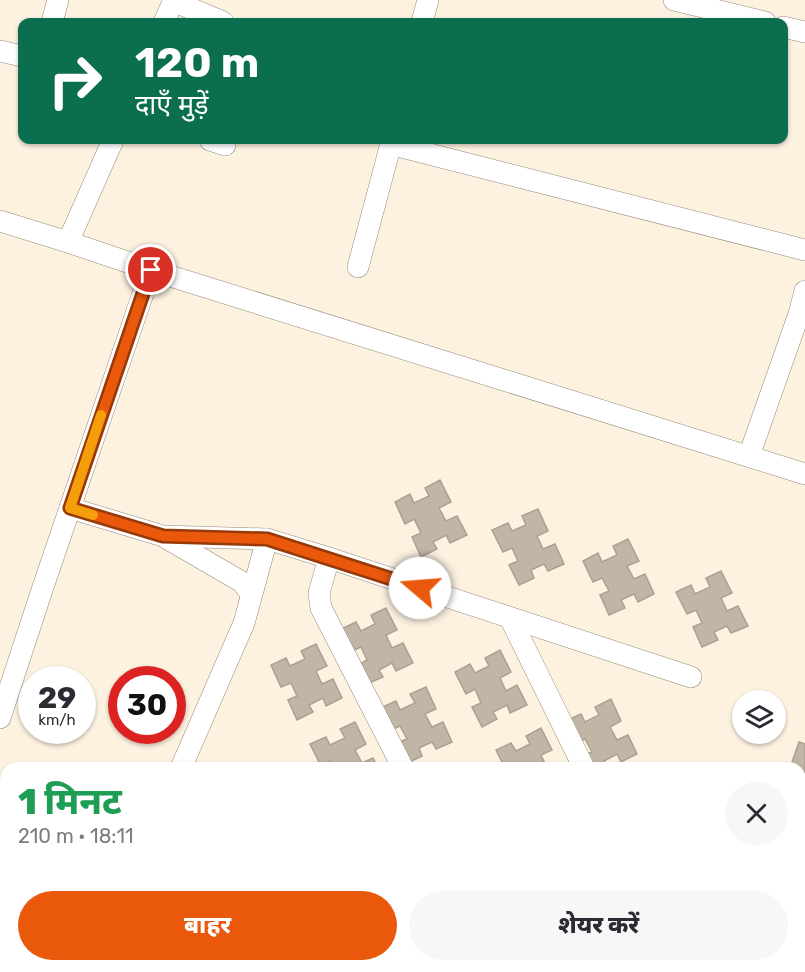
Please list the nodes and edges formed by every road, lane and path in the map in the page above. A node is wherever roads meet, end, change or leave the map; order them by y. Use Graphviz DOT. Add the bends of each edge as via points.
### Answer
graph roads {
  1 [pos="58,0"];
  2 [pos="173,0"];
  3 [pos="428,0"];
  4 [pos="674,0"];
  5 [pos="53,18"];
  6 [pos="166,18"];
  7 [pos="214,18"];
  8 [pos="424,18"];
  9 [pos="748,18"];
  10 [pos="788,28"];
  11 [pos="805,32"];
  12 [pos="0,51"];
  13 [pos="18,55"];
  14 [pos="111,144"];
  15 [pos="390,144"];
  16 [pos="399,144"];
  17 [pos="0,221"];
  18 [pos="68,242"];
  19 [pos="805,250"];
  20 [pos="358,267"];
  21 [pos="151,270"];
  22 [pos="805,291"];
  23 [pos="749,456"];
  24 [pos="805,474"];
  25 [pos="70,508"];
  26 [pos="163,536"];
  27 [pos="267,539"];
  28 [pos="329,558"];
  29 [pos="251,594"];
  30 [pos="510,618"];
  31 [pos="691,677"];
  32 [pos="0,718"];
  33 [pos="184,762"];
  34 [pos="400,762"];
  35 [pos="581,762"];
  1 -- 5 [label="street"];
  2 -- 6 [label="street"];
  2 -- 7 [label="street"];
  3 -- 8 [label="street"];
  4 -- 9 [label="street"];
  10 -- 11 [label="street"];
  12 -- 13 [label="street"];
  14 -- 18 [label="street"];
  15 -- 20 [label="street"];
  16 -- 19 [label="street"];
  17 -- 18 [label="street"];
  18 -- 21 [label="street"];
  21 -- 23 [label="street"];
  21 -- 25 [label="street"];
  22 -- 23 [label="street"];
  23 -- 24 [label="street"];
  25 -- 26 [label="street"];
  25 -- 32 [label="street"];
  26 -- 27 [label="street"];
  26 -- 29 [label="street" via="242,582"];
  27 -- 28 [label="street"];
  27 -- 29 [label="street"];
  28 -- 30 [label="street"];
  28 -- 34 [label="street" via="319,593 321,608"];
  29 -- 33 [label="street" via="244,623"];
  30 -- 31 [label="street"];
  30 -- 35 [label="street"];
}
